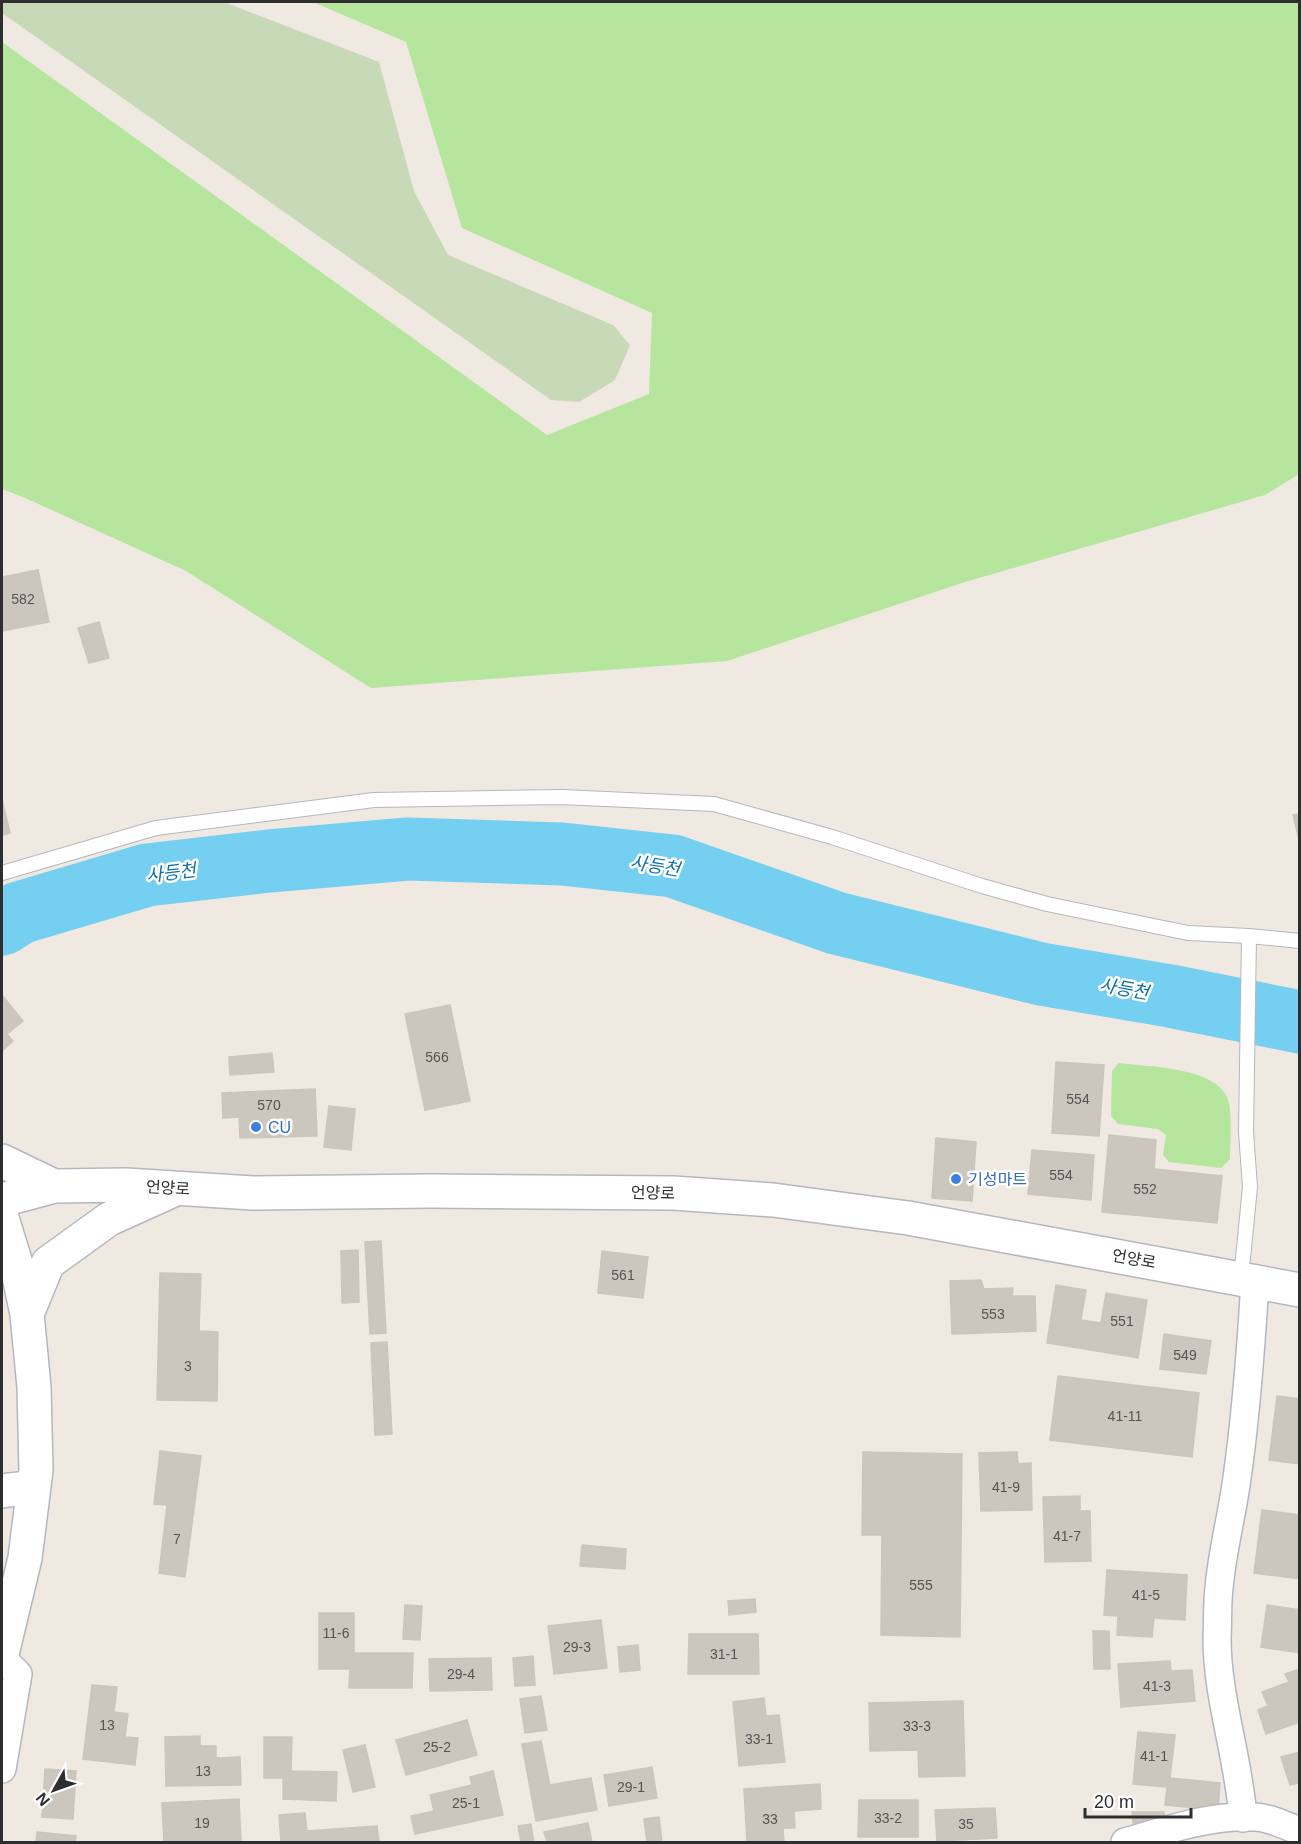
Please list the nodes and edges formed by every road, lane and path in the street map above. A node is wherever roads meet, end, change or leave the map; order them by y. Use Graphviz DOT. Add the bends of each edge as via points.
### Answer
graph roads {
  1 [pos="2,873"];
  2 [pos="1249,936"];
  3 [pos="1299,941"];
  4 [pos="2,1161"];
  5 [pos="54,1186"];
  6 [pos="178,1188"];
  7 [pos="2,1200"];
  8 [pos="2,1218"];
  9 [pos="1248,1280"];
  10 [pos="1299,1290"];
  11 [pos="27,1314"];
  12 [pos="34,1487"];
  13 [pos="2,1491"];
  14 [pos="2,1656"];
  15 [pos="2,1769"];
  16 [pos="1243,1818"];
  17 [pos="1299,1831"];
  18 [pos="1184,1834"];
  19 [pos="1125,1842"];
  1 -- 2 [label="lane" via="156,828 374,800 562,797 703,803 832,837 1047,904 1188,933"];
  2 -- 3 [label="lane"];
  2 -- 9 [label="lane"];
  4 -- 5 [label="street"];
  5 -- 6 [label="street, 언양로"];
  5 -- 7 [label="street, 언양로"];
  6 -- 9 [label="street, 언양로" via="253,1192 673,1193 773,1200 916,1220"];
  6 -- 11 [label="street" via="109,1219 48,1263"];
  8 -- 11 [label="street"];
  9 -- 10 [label="street, 언양로"];
  9 -- 16 [label="street" via="1251,1350 1236,1486 1219,1587 1217,1641"];
  11 -- 12 [label="street" via="34,1387"];
  12 -- 13 [label="street"];
  12 -- 14 [label="street" via="26,1558"];
  14 -- 15 [label="street" via="18,1674"];
  16 -- 17 [label="street" via="1257,1817"];
  16 -- 18 [label="street" via="1200,1821"];
  18 -- 19 [label="street"];
}
